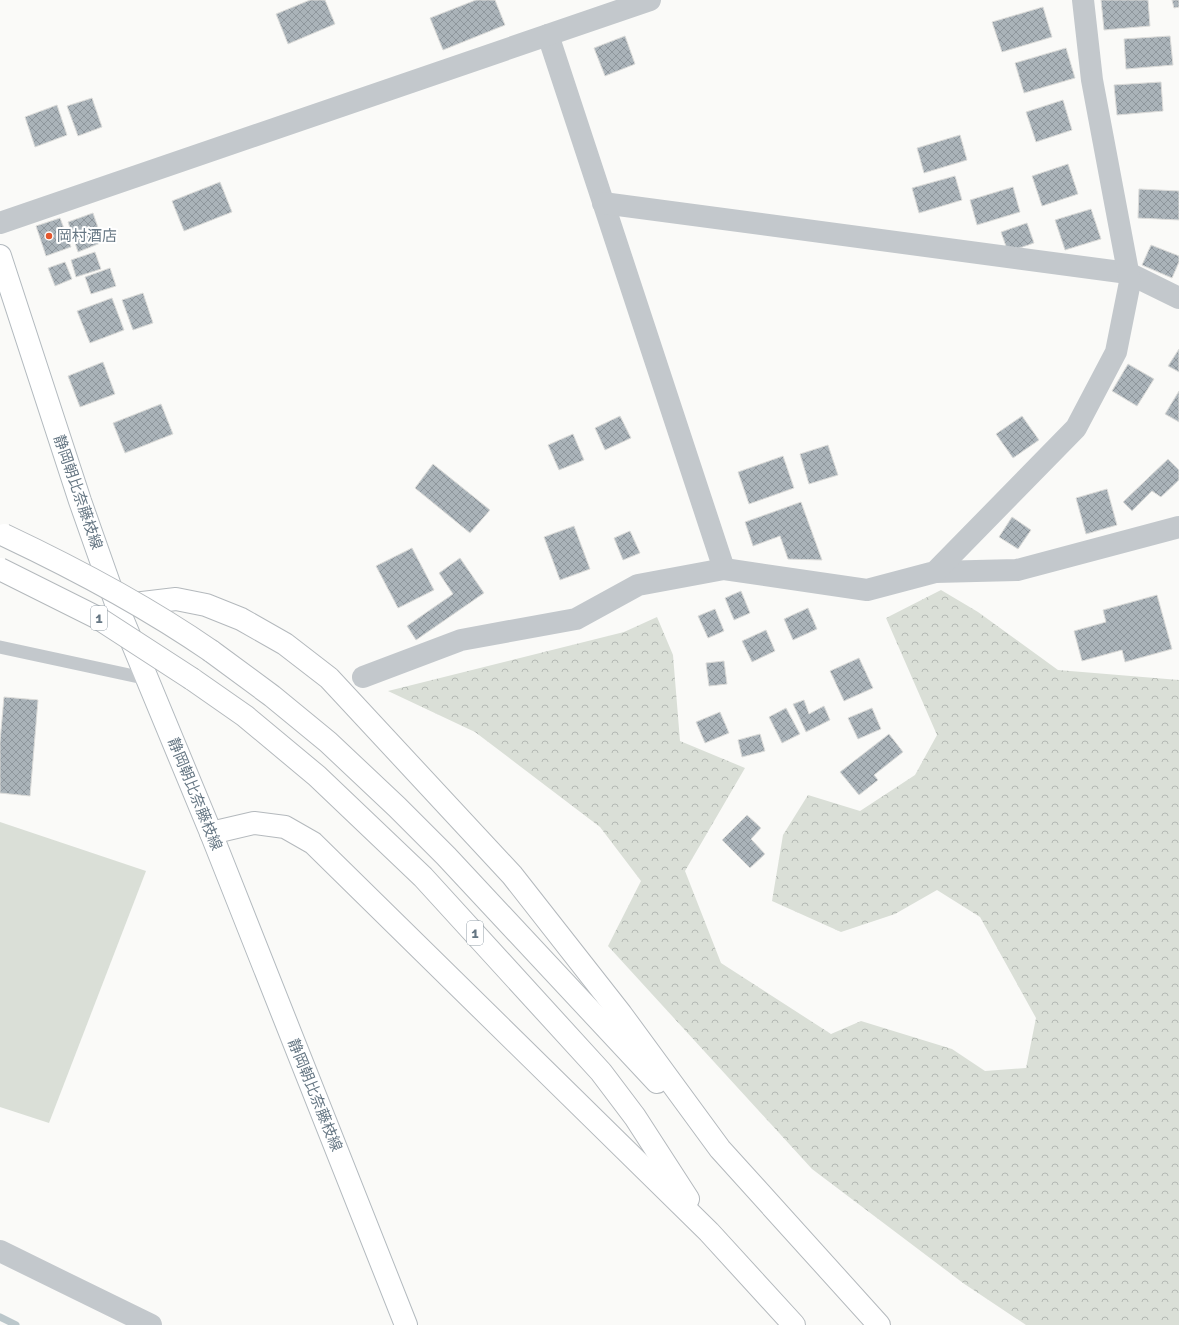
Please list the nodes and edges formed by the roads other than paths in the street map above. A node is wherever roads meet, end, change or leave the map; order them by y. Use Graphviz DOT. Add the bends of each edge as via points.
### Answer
graph roads {
  1 [pos="650,0"];
  2 [pos="1083,0"];
  3 [pos="548,35"];
  4 [pos="603,203"];
  5 [pos="0,223"];
  6 [pos="0,256"];
  7 [pos="1128,273"];
  8 [pos="1179,298"];
  9 [pos="1179,528"];
  10 [pos="2,534"];
  11 [pos="0,569"];
  12 [pos="724,569"];
  13 [pos="935,572"];
  14 [pos="117,606"];
  15 [pos="0,647"];
  16 [pos="363,677"];
  17 [pos="148,680"];
  18 [pos="211,833"];
  19 [pos="720,1149"];
  20 [pos="709,1232"];
  21 [pos="0,1251"];
  22 [pos="151,1325"];
  23 [pos="406,1325"];
  24 [pos="794,1325"];
  25 [pos="879,1325"];
  1 -- 3 [label="street"];
  2 -- 7 [label="street" via="1092,80"];
  3 -- 4 [label="street"];
  3 -- 5 [label="street"];
  4 -- 7 [label="street"];
  4 -- 12 [label="street"];
  6 -- 14 [label="main road, 静岡朝比奈藤枝線"];
  7 -- 8 [label="street"];
  7 -- 13 [label="street" via="1130,282 1116,352 1076,428"];
  9 -- 13 [label="street" via="1017,570"];
  10 -- 19 [label="main road, bridge" via="130,599 180,629 272,696 328,742 446,856"];
  11 -- 20 [label="main road, 1, bridge" via="98,618 192,679 245,716 317,776 424,877 601,1072 635,1117"];
  12 -- 13 [label="street" via="867,590"];
  12 -- 16 [label="street" via="638,585 576,619 461,640"];
  14 -- 17 [label="main road, 静岡朝比奈藤枝線"];
  14 -- 19 [label="main road" via="176,600 206,605 241,619 285,644 329,678 512,875 621,1014"];
  15 -- 17 [label="lane"];
  17 -- 18 [label="main road, 静岡朝比奈藤枝線"];
  18 -- 20 [label="main road" via="254,823 285,827 313,843"];
  18 -- 23 [label="main road, 静岡朝比奈藤枝線"];
  19 -- 25 [label="main road"];
  20 -- 24 [label="main road"];
  21 -- 22 [label="street"];
}
